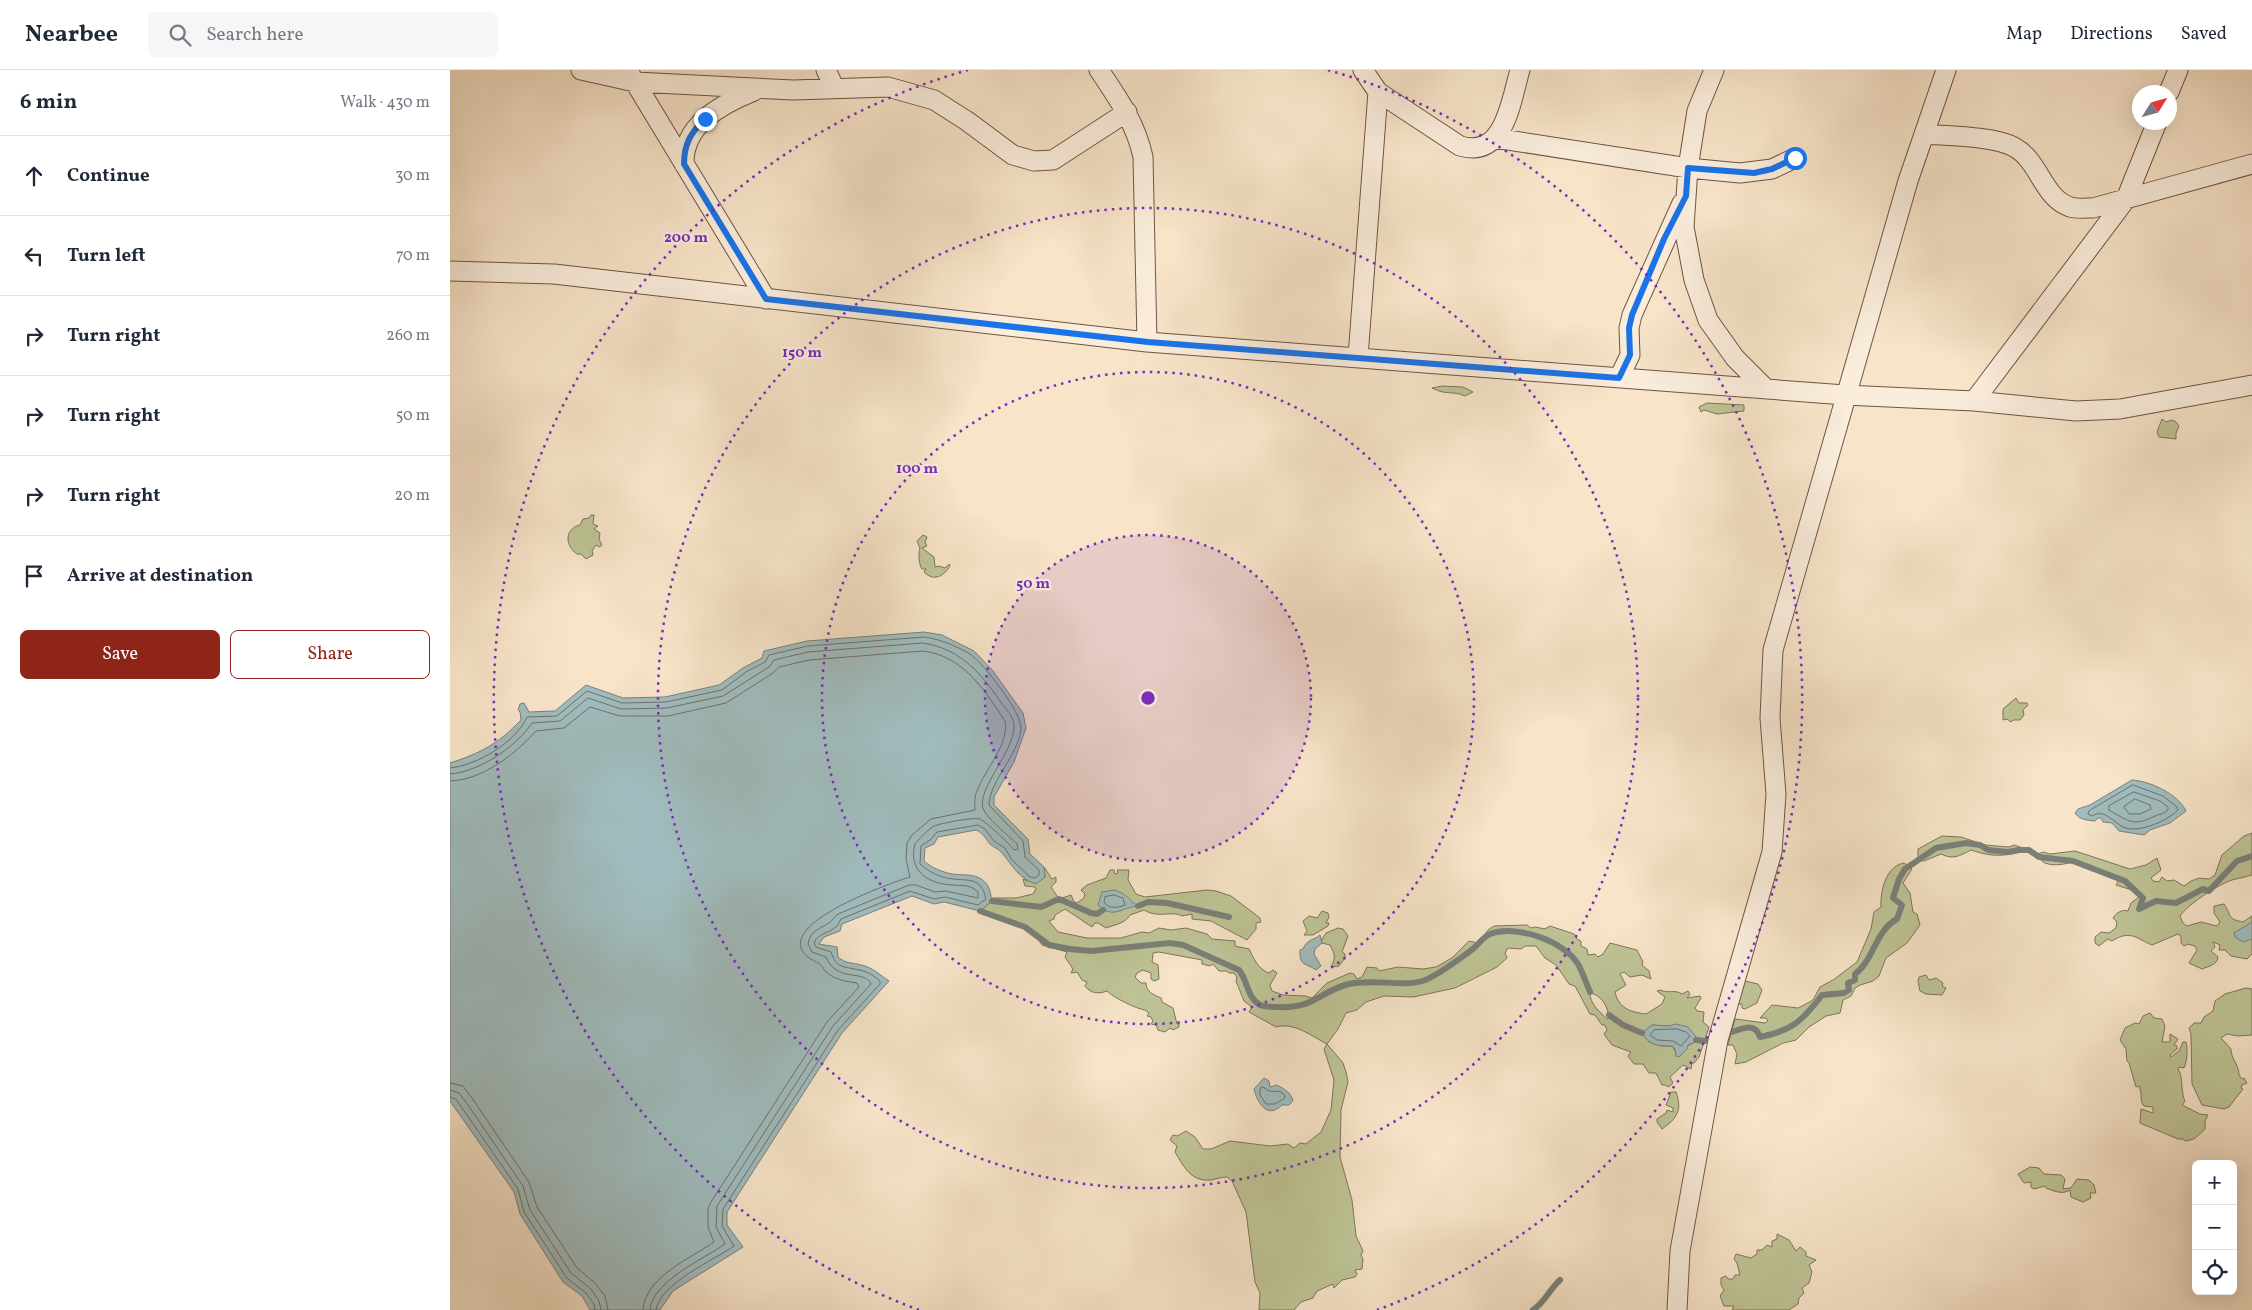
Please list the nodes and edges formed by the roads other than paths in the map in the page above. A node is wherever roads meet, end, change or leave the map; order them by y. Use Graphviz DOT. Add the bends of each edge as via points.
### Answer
graph roads {
  1 [pos="581,70"];
  2 [pos="826,70"];
  3 [pos="1099,70"];
  4 [pos="1363,70"];
  5 [pos="1520,70"];
  6 [pos="1714,70"];
  7 [pos="1946,70"];
  8 [pos="2178,70"];
  9 [pos="631,76"];
  10 [pos="2172,85"];
  11 [pos="834,87"];
  12 [pos="760,89"];
  13 [pos="1378,92"];
  14 [pos="1127,112"];
  15 [pos="2154,130"];
  16 [pos="1924,134"];
  17 [pos="1495,138"];
  18 [pos="1795,158"];
  19 [pos="684,164"];
  20 [pos="2252,164"];
  21 [pos="1688,168"];
  22 [pos="1686,196"];
  23 [pos="2126,199"];
  24 [pos="450,270"];
  25 [pos="766,299"];
  26 [pos="1148,342"];
  27 [pos="1358,357"];
  28 [pos="1619,378"];
  29 [pos="2252,385"];
  30 [pos="1766,389"];
  31 [pos="1845,395"];
  32 [pos="1974,401"];
  33 [pos="1677,1310"];
  1 -- 9 [label="street"];
  2 -- 11 [label="street"];
  3 -- 14 [label="street"];
  4 -- 13 [label="street"];
  5 -- 17 [label="street" via="1502,130"];
  6 -- 21 [label="street" via="1697,111"];
  7 -- 16 [label="street"];
  8 -- 10 [label="street"];
  9 -- 12 [label="street"];
  9 -- 19 [label="street"];
  11 -- 12 [label="street"];
  11 -- 14 [label="street" via="888,87 934,100 1013,155 1034,161 1053,160"];
  12 -- 19 [label="street" via="734,99 695,128 684,150"];
  13 -- 17 [label="street" via="1460,146 1472,149"];
  13 -- 27 [label="street"];
  14 -- 26 [label="street" via="1140,140 1143,157"];
  15 -- 23 [label="street"];
  16 -- 23 [label="street" via="1998,141 2012,146 2025,154 2053,197 2071,207 2093,208"];
  16 -- 31 [label="street"];
  17 -- 21 [label="street"];
  18 -- 21 [label="street" via="1754,173"];
  19 -- 25 [label="street"];
  20 -- 23 [label="street"];
  21 -- 22 [label="street"];
  22 -- 28 [label="street" via="1632,315 1630,355"];
  22 -- 30 [label="street" via="1684,227 1694,280 1708,320 1735,358"];
  23 -- 32 [label="street"];
  24 -- 25 [label="street" via="554,274"];
  25 -- 26 [label="street"];
  26 -- 27 [label="street"];
  27 -- 28 [label="street"];
  28 -- 30 [label="street"];
  29 -- 32 [label="street" via="2120,409 2076,411"];
  30 -- 31 [label="street"];
  31 -- 32 [label="street"];
  31 -- 33 [label="street" via="1773,650 1770,718 1776,794 1772,852 1718,1040 1680,1251"];
}
